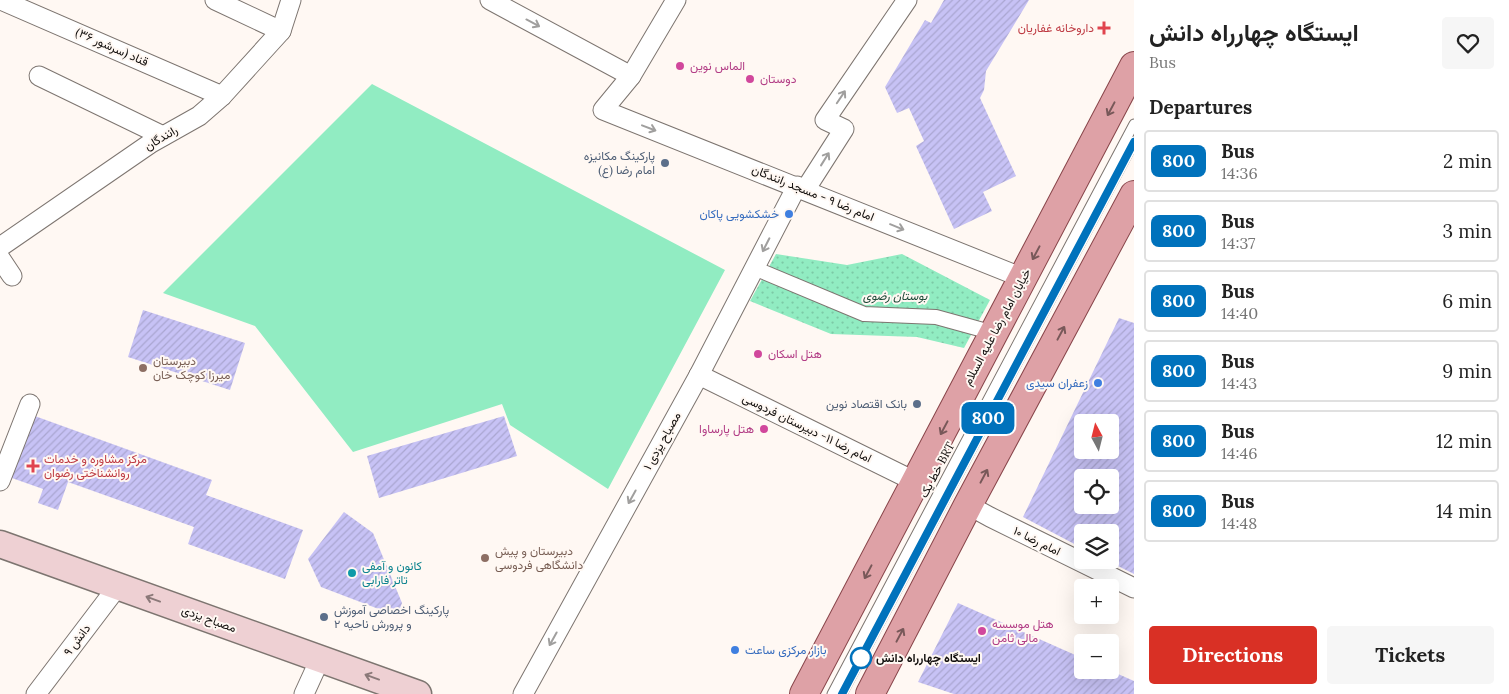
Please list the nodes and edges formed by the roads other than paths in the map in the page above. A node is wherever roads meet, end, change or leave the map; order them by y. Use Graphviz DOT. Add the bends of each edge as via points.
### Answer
graph roads {
  1 [pos="2,0"];
  2 [pos="215,0"];
  3 [pos="291,0"];
  4 [pos="490,0"];
  5 [pos="676,0"];
  6 [pos="907,0"];
  7 [pos="44,8"];
  8 [pos="281,31"];
  9 [pos="1134,66"];
  10 [pos="39,76"];
  11 [pos="631,76"];
  12 [pos="222,96"];
  13 [pos="1134,124"];
  14 [pos="163,136"];
  15 [pos="1134,142"];
  16 [pos="801,188"];
  17 [pos="1133,200"];
  18 [pos="0,247"];
  19 [pos="0,258"];
  20 [pos="754,268"];
  21 [pos="12,276"];
  22 [pos="1023,278"];
  23 [pos="994,333"];
  24 [pos="699,375"];
  25 [pos="30,404"];
  26 [pos="0,481"];
  27 [pos="916,482"];
  28 [pos="968,505"];
  29 [pos="0,544"];
  30 [pos="118,586"];
  31 [pos="1134,588"];
  32 [pos="320,659"];
  33 [pos="36,694"];
  34 [pos="304,694"];
  35 [pos="418,694"];
  36 [pos="523,694"];
  37 [pos="804,694"];
  38 [pos="832,694"];
  39 [pos="842,694"];
  40 [pos="870,694"];
  1 -- 7 [label="street, قناد (سرشور ۳۶)"];
  2 -- 8 [label="street"];
  3 -- 8 [label="street, رانندگان"];
  4 -- 11 [label="street, one-way"];
  5 -- 11 [label="street"];
  16 -- 6 [label="street, مصباح یزدی ۱, one-way" via="844,129 825,120"];
  7 -- 12 [label="street, قناد (سرشور ۳۶)"];
  8 -- 12 [label="street, رانندگان"];
  9 -- 22 [label="main road, خیابان امام رضا علیه السلام, one-way"];
  10 -- 14 [label="street"];
  11 -- 16 [label="street, امام رضا ۹ - مسجد رانندگان, one-way" via="603,110"];
  12 -- 14 [label="street, رانندگان" via="199,116"];
  13 -- 38 [label="lane, خط یک BRT"];
  14 -- 18 [label="street, رانندگان"];
  15 -- 39 [label="lane, خط یک BRT"];
  16 -- 20 [label="street, مصباح یزدی ۱, one-way"];
  16 -- 22 [label="street, امام رضا ۹ - مسجد رانندگان, one-way"];
  28 -- 17 [label="main road, one-way"];
  19 -- 21 [label="street"];
  20 -- 23 [label="street" via="864,314 936,317"];
  20 -- 24 [label="street, مصباح یزدی ۱"];
  22 -- 23 [label="main road, خیابان امام رضا علیه السلام"];
  23 -- 27 [label="main road, خیابان امام رضا علیه السلام, one-way"];
  24 -- 27 [label="street, امام رضا ۱۱- دبیرستان فردوسی"];
  24 -- 36 [label="street, مصباح یزدی ۱, one-way"];
  25 -- 26 [label="street"];
  27 -- 37 [label="main road, خیابان امام رضا علیه السلام, one-way"];
  28 -- 31 [label="street, امام رضا ۱۰"];
  40 -- 28 [label="main road, one-way"];
  29 -- 30 [label="main road, مصباح یزدی"];
  32 -- 30 [label="main road, مصباح یزدی, one-way"];
  30 -- 33 [label="street, دانش ۹"];
  32 -- 34 [label="street"];
  35 -- 32 [label="main road, مصباح یزدی, one-way"];
}
